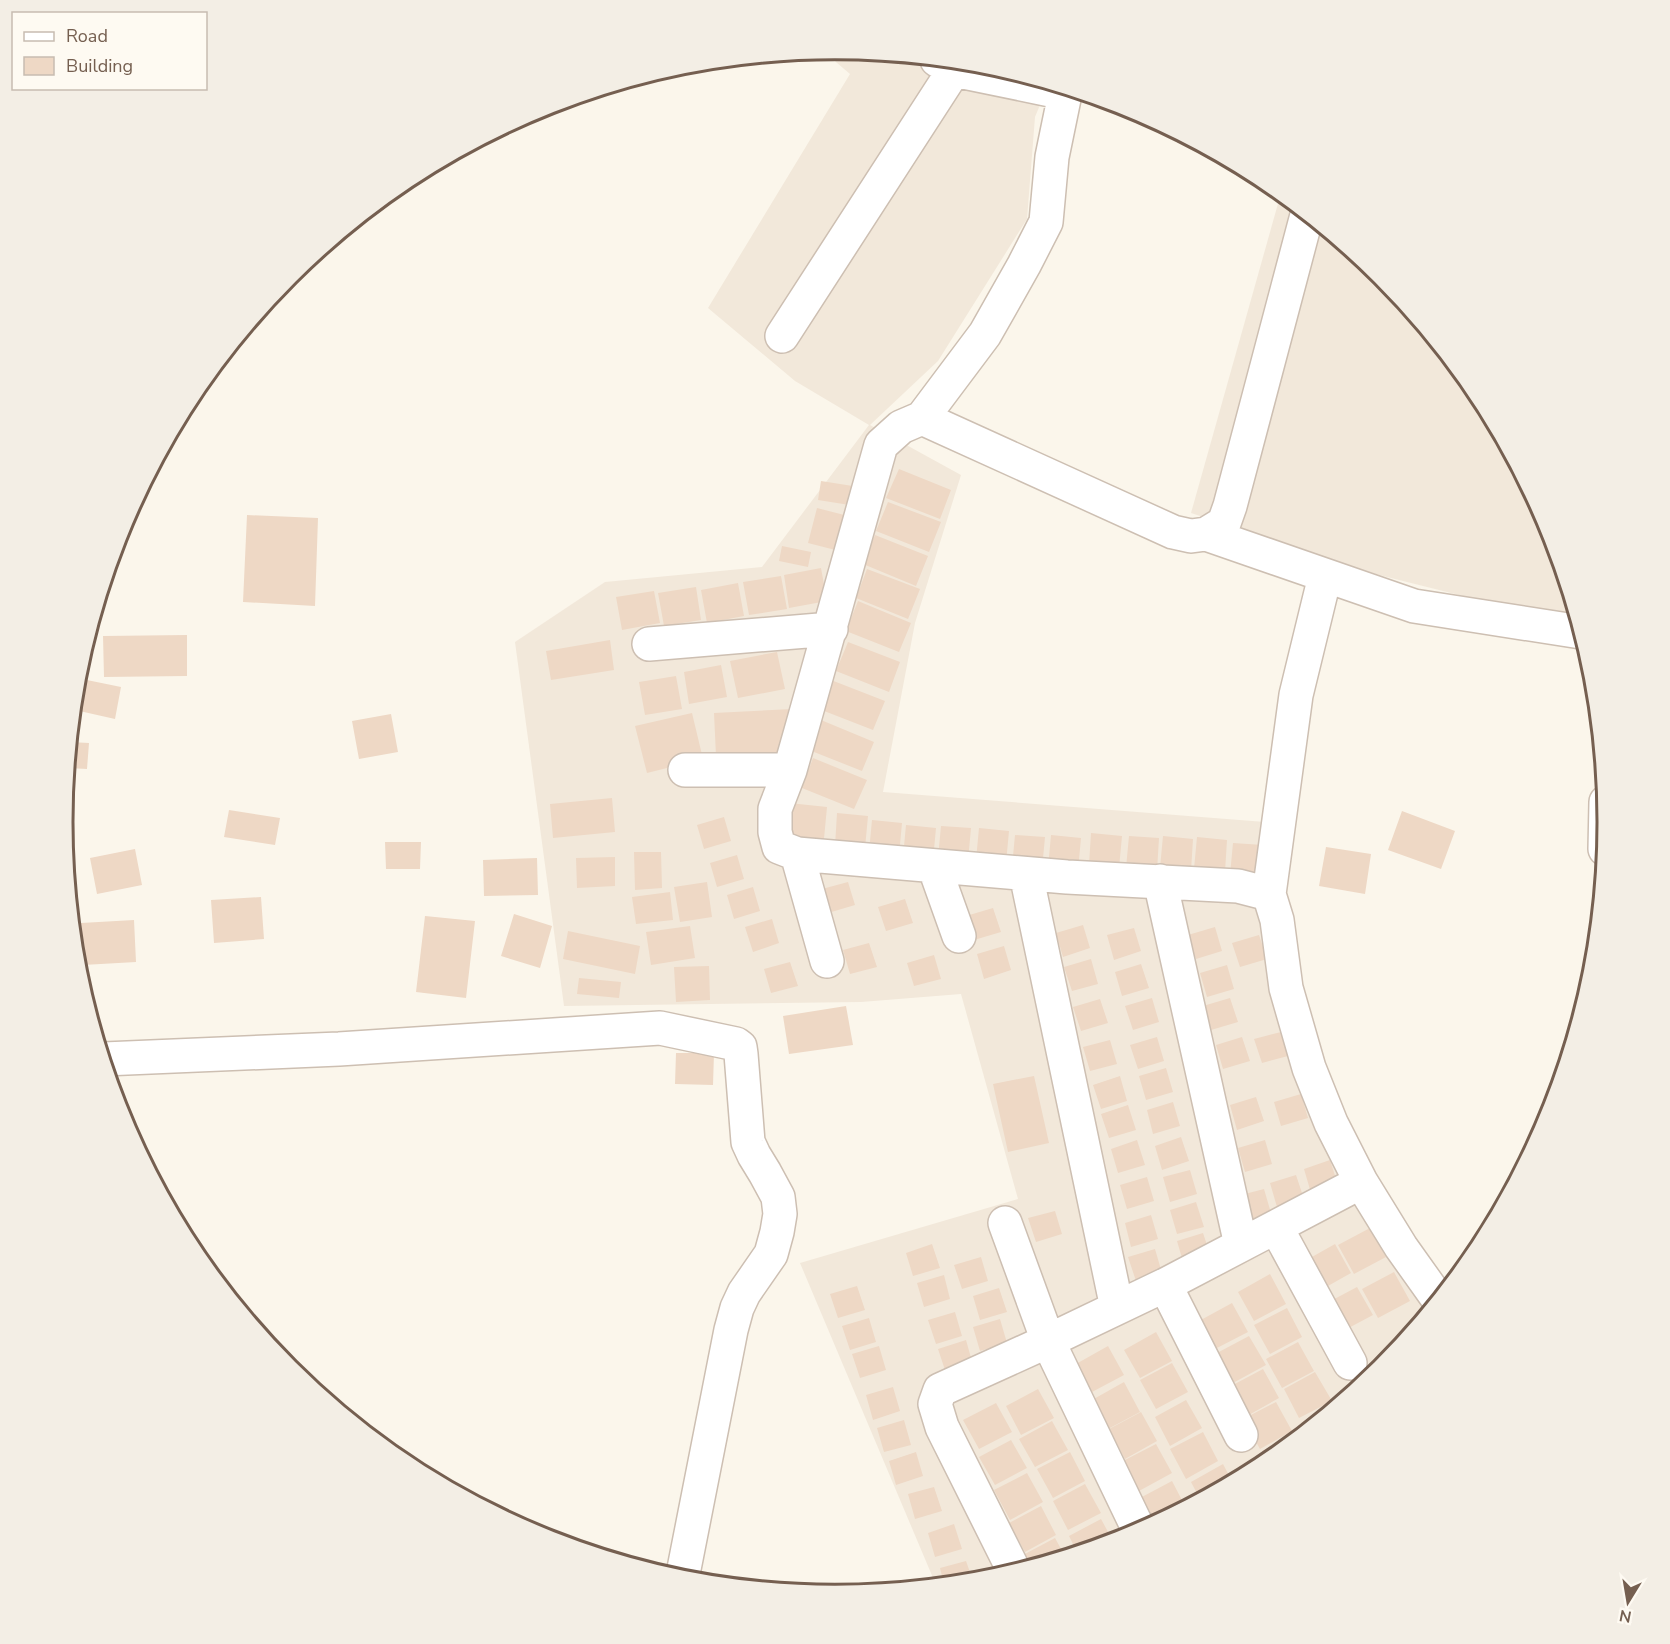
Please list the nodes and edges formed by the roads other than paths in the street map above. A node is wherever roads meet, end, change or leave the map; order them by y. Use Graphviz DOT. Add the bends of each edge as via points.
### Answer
graph roads {
  1 [pos="943,68"];
  2 [pos="1064,95"];
  3 [pos="1305,222"];
  4 [pos="782,336"];
  5 [pos="922,418"];
  6 [pos="1206,534"];
  7 [pos="1325,576"];
  8 [pos="831,629"];
  9 [pos="1572,631"];
  10 [pos="649,644"];
  11 [pos="685,770"];
  12 [pos="790,770"];
  13 [pos="797,854"];
  14 [pos="934,866"];
  15 [pos="1026,874"];
  16 [pos="1160,881"];
  17 [pos="1269,894"];
  18 [pos="959,936"];
  19 [pos="827,961"];
  20 [pos="111,1059"];
  21 [pos="1361,1182"];
  22 [pos="1005,1223"];
  23 [pos="1276,1227"];
  24 [pos="1241,1245"];
  25 [pos="1165,1285"];
  26 [pos="1434,1293"];
  27 [pos="1117,1308"];
  28 [pos="1048,1341"];
  29 [pos="1350,1363"];
  30 [pos="1241,1435"];
  31 [pos="1135,1522"];
  32 [pos="1010,1563"];
  33 [pos="684,1569"];
  1 -- 4 [label="street"];
  2 -- 5 [label="street" via="1052,157 1046,222 985,334"];
  3 -- 6 [label="street" via="1227,514 1224,523"];
  5 -- 6 [label="street" via="1173,532"];
  5 -- 8 [label="street" via="901,427 881,444"];
  6 -- 7 [label="street"];
  7 -- 9 [label="street" via="1414,606"];
  7 -- 17 [label="street" via="1296,694"];
  8 -- 10 [label="street"];
  8 -- 12 [label="street"];
  11 -- 12 [label="street"];
  12 -- 13 [label="street" via="774,809 775,832 779,847"];
  13 -- 14 [label="street"];
  13 -- 19 [label="street"];
  14 -- 15 [label="street"];
  14 -- 18 [label="street"];
  15 -- 16 [label="street"];
  15 -- 27 [label="street"];
  16 -- 17 [label="street" via="1238,886"];
  16 -- 24 [label="street"];
  17 -- 21 [label="street" via="1277,920 1286,988 1309,1068 1330,1123"];
  20 -- 33 [label="street" via="339,1049 660,1028 740,1047 748,1142 778,1197 780,1214 771,1254 744,1293 731,1330"];
  21 -- 23 [label="street"];
  21 -- 26 [label="street"];
  22 -- 28 [label="street"];
  23 -- 24 [label="street"];
  23 -- 29 [label="street"];
  24 -- 25 [label="street"];
  25 -- 27 [label="street"];
  25 -- 30 [label="street"];
  27 -- 28 [label="street"];
  28 -- 31 [label="street"];
  28 -- 32 [label="street" via="940,1390 935,1404 942,1427"];
}
